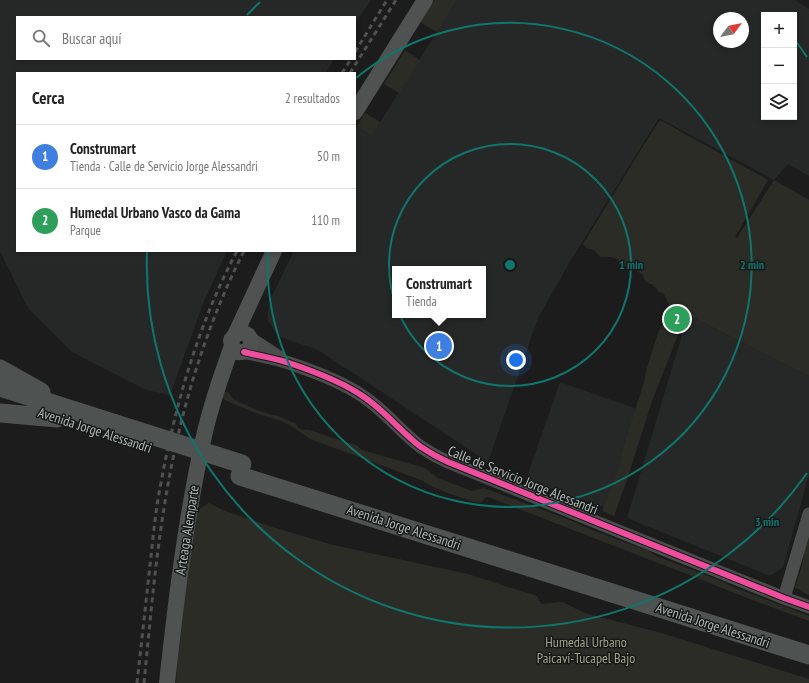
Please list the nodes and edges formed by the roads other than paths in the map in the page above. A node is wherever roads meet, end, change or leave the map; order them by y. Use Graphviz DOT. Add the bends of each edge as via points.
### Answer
graph roads {
  1 [pos="425,0"];
  2 [pos="356,110"];
  3 [pos="274,252"];
  4 [pos="242,343"];
  5 [pos="0,369"];
  6 [pos="0,388"];
  7 [pos="0,400"];
  8 [pos="0,413"];
  9 [pos="62,414"];
  10 [pos="241,470"];
  11 [pos="809,514"];
  12 [pos="784,598"];
  13 [pos="809,607"];
  14 [pos="809,642"];
  15 [pos="809,655"];
  16 [pos="167,683"];
  1 -- 2 [label="main road"];
  3 -- 4 [label="main road, Arteaga Alemparte" via="256,289"];
  4 -- 12 [label="street, Calle de Servicio Jorge Alessandri" via="335,381 364,397 420,447 437,457"];
  4 -- 16 [label="main road, Arteaga Alemparte" via="220,379 204,436 187,522"];
  5 -- 9 [label="highway"];
  6 -- 9 [label="highway, Avenida Jorge Alessandri"];
  7 -- 9 [label="highway, Avenida Jorge Alessandri"];
  8 -- 9 [label="highway"];
  9 -- 10 [label="highway, Avenida Jorge Alessandri"];
  10 -- 14 [label="highway, Avenida Jorge Alessandri"];
  10 -- 15 [label="highway, Avenida Jorge Alessandri"];
  11 -- 12 [label="street"];
  12 -- 13 [label="street, Calle de Servicio Jorge Alessandri"];
}
